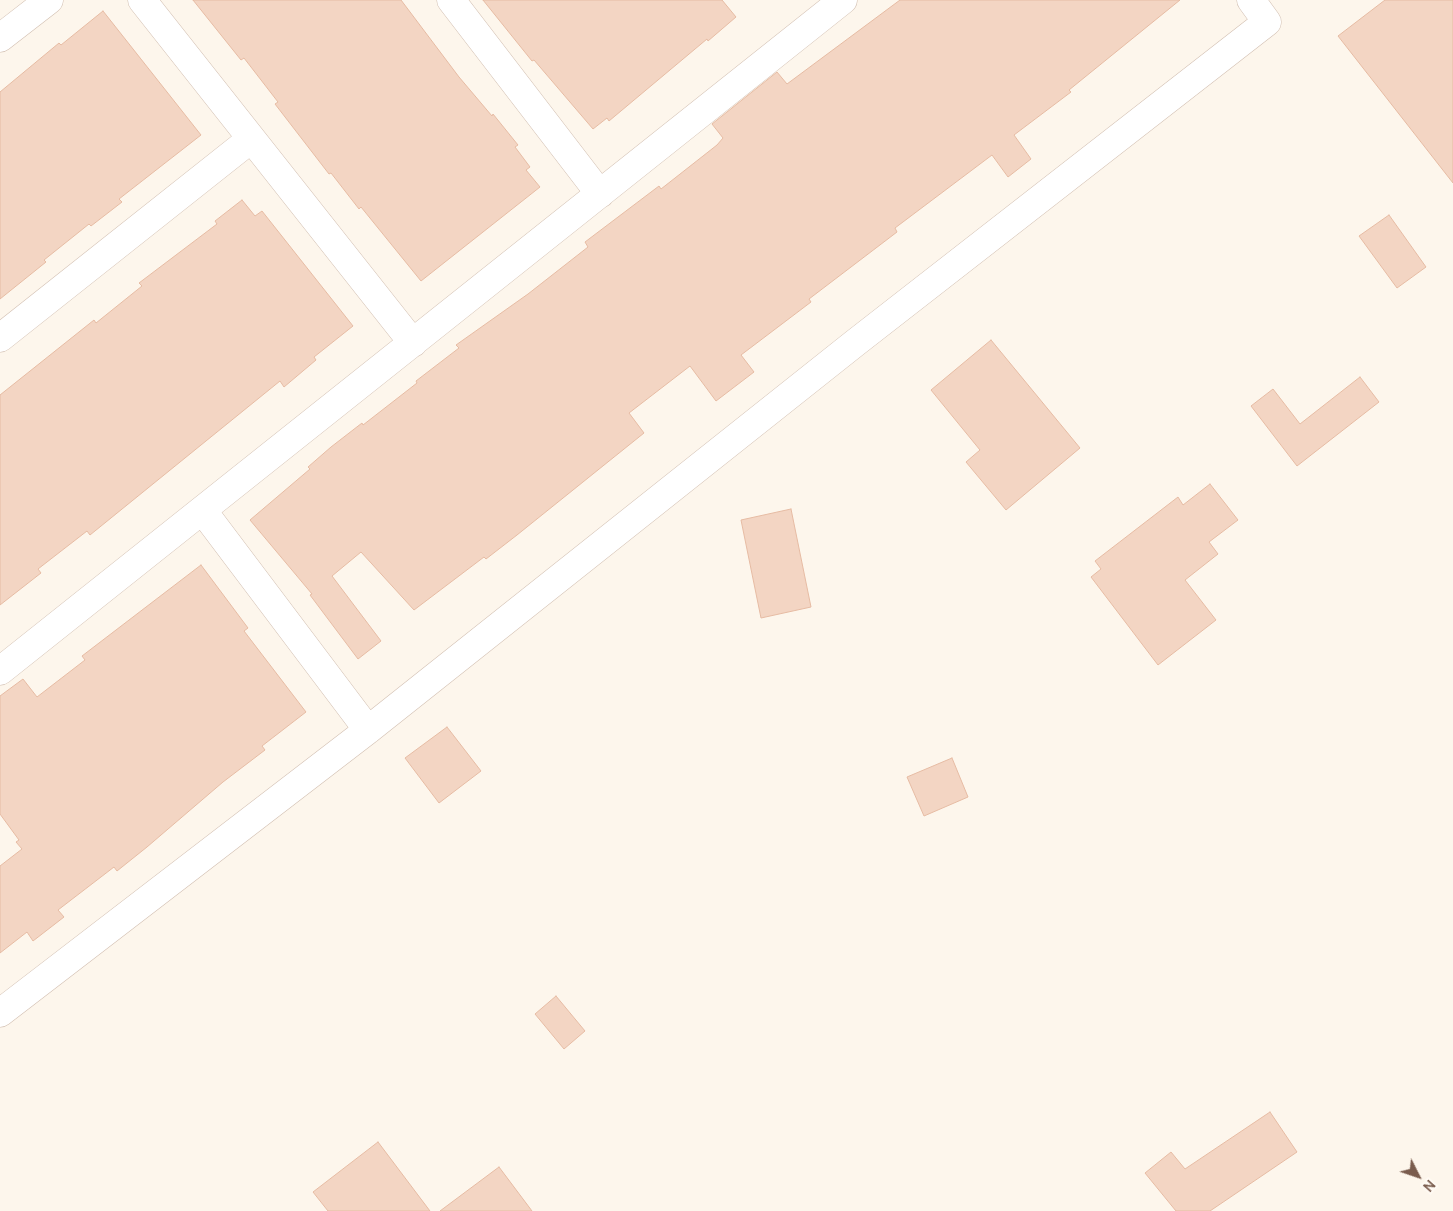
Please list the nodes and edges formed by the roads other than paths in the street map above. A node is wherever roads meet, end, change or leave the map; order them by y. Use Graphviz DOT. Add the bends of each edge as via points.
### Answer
graph roads {
  1 [pos="49,0"];
  2 [pos="142,0"];
  3 [pos="451,0"];
  4 [pos="843,0"];
  5 [pos="1250,0"];
  6 [pos="0,38"];
  7 [pos="251,139"];
  8 [pos="600,194"];
  9 [pos="0,338"];
  10 [pos="413,344"];
  11 [pos="203,511"];
  12 [pos="0,671"];
  13 [pos="368,730"];
  14 [pos="0,1013"];
  1 -- 6 [label="street"];
  2 -- 7 [label="street"];
  3 -- 8 [label="street"];
  4 -- 8 [label="street"];
  5 -- 13 [label="street" via="1268,22"];
  7 -- 9 [label="street"];
  7 -- 10 [label="street"];
  8 -- 10 [label="street"];
  10 -- 11 [label="street"];
  11 -- 12 [label="street"];
  11 -- 13 [label="street"];
  13 -- 14 [label="street"];
}
